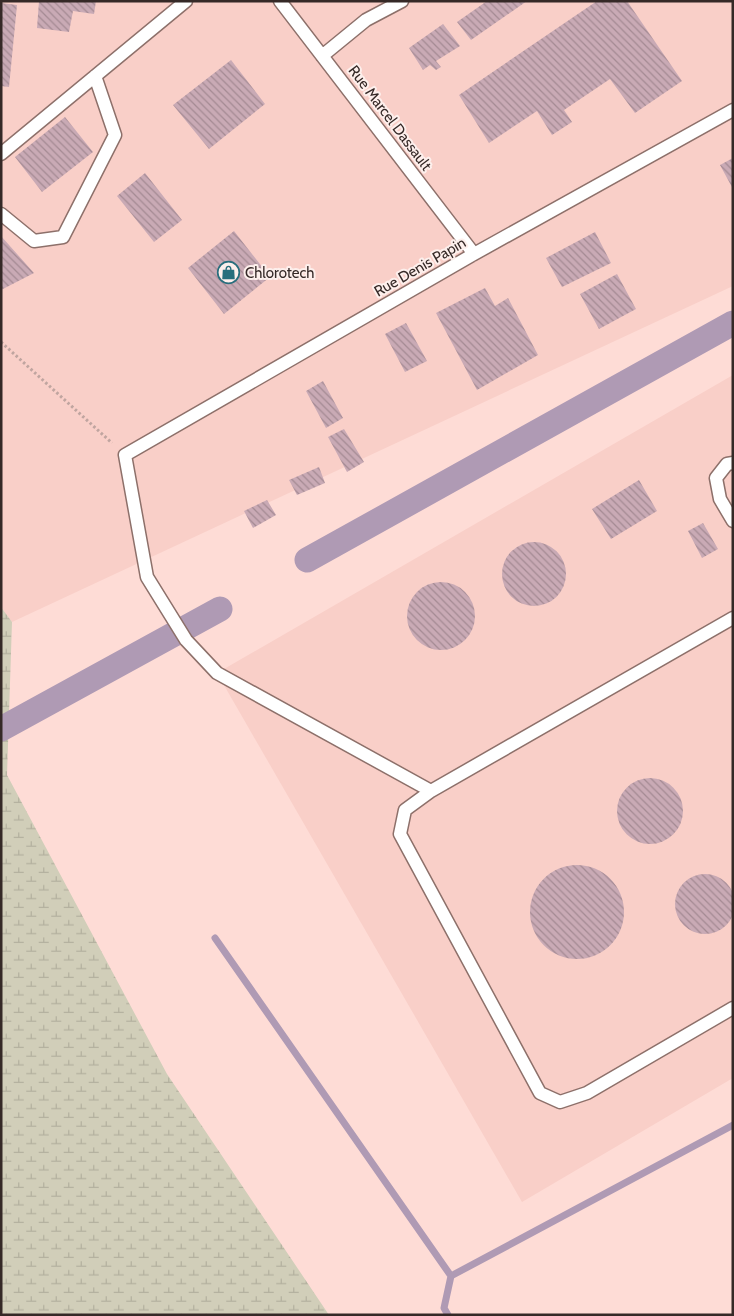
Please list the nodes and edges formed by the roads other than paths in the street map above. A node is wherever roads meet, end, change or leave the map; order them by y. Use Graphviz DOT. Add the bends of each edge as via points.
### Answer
graph roads {
  1 [pos="186,1"];
  2 [pos="280,1"];
  3 [pos="402,1"];
  4 [pos="322,56"];
  5 [pos="95,76"];
  6 [pos="733,110"];
  7 [pos="1,154"];
  8 [pos="1,214"];
  9 [pos="474,254"];
  10 [pos="733,463"];
  11 [pos="733,521"];
  12 [pos="733,618"];
  13 [pos="431,791"];
  14 [pos="733,1008"];
  1 -- 5 [label="lane"];
  2 -- 4 [label="lane, Rue Marcel Dassault"];
  3 -- 4 [label="lane" via="366,20"];
  4 -- 9 [label="lane, Rue Marcel Dassault"];
  5 -- 7 [label="lane"];
  5 -- 8 [label="lane" via="115,135 63,238 34,241"];
  6 -- 9 [label="lane, Rue Denis Papin"];
  9 -- 13 [label="lane, Rue Denis Papin" via="125,456 147,577 186,640 217,673"];
  10 -- 11 [label="lane" via="727,464 716,478 720,499"];
  12 -- 13 [label="lane"];
  13 -- 14 [label="lane" via="405,810 400,834 540,1093 560,1102 587,1093"];
}
